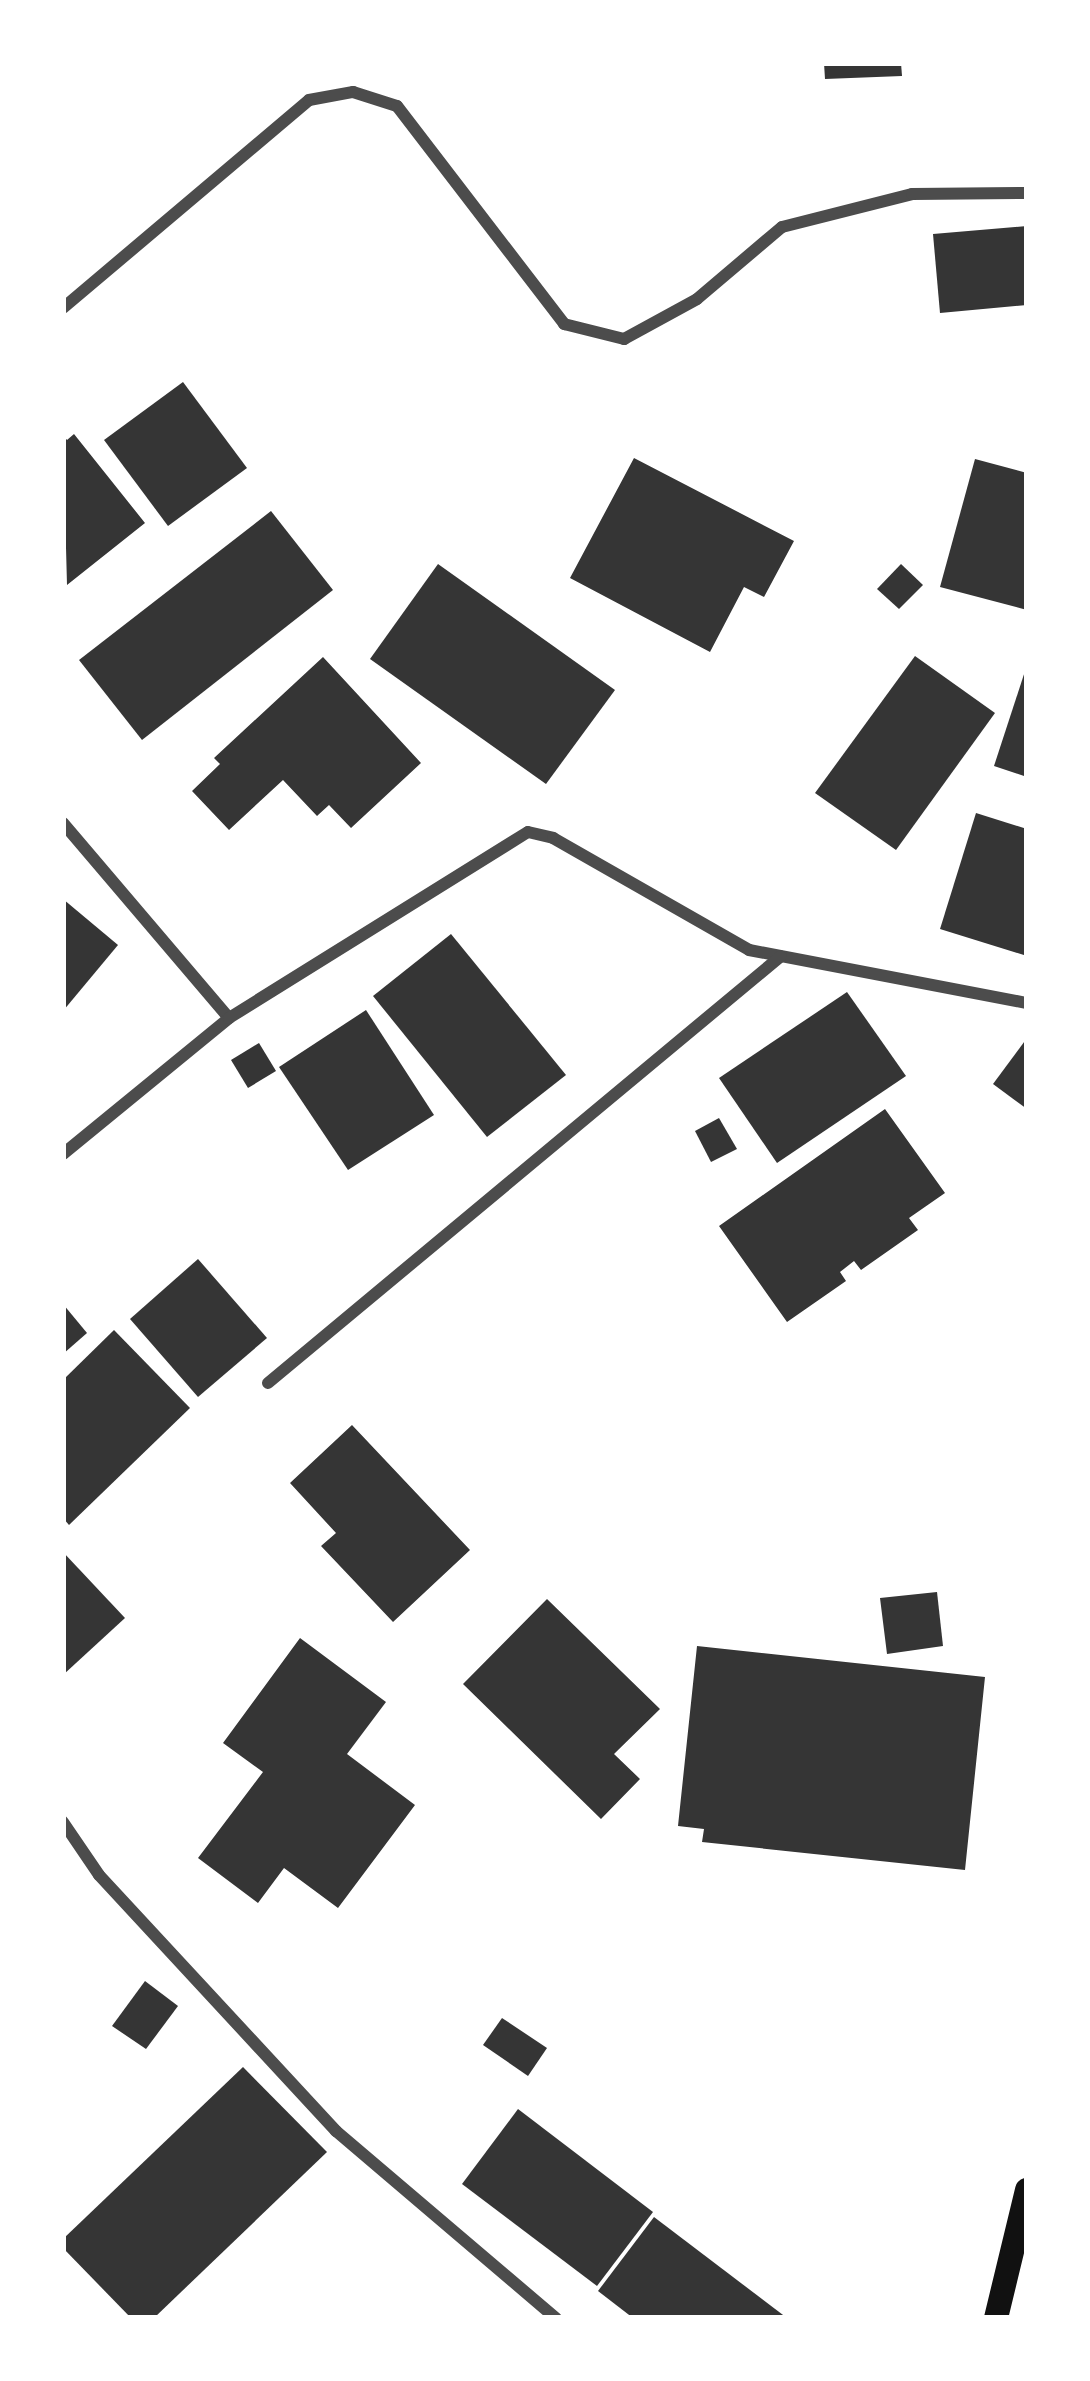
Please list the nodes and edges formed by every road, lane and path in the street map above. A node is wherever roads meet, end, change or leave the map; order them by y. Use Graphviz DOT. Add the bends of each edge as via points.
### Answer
graph roads {
  1 [pos="1027,193"];
  2 [pos="63,308"];
  3 [pos="63,824"];
  4 [pos="781,956"];
  5 [pos="1027,1003"];
  6 [pos="229,1018"];
  7 [pos="63,1154"];
  8 [pos="268,1383"];
  9 [pos="63,1822"];
  10 [pos="1027,2190"];
  11 [pos="556,2318"];
  12 [pos="996,2318"];
  1 -- 2 [label="street" via="912,194 782,227 697,298 623,339 564,324 397,106 353,92 309,100"];
  3 -- 6 [label="street"];
  4 -- 5 [label="street"];
  4 -- 6 [label="street" via="749,950 554,838 528,832"];
  4 -- 8 [label="street"];
  6 -- 7 [label="street"];
  9 -- 11 [label="street" via="99,1875 336,2131"];
  10 -- 12 [label="main road"];
}
